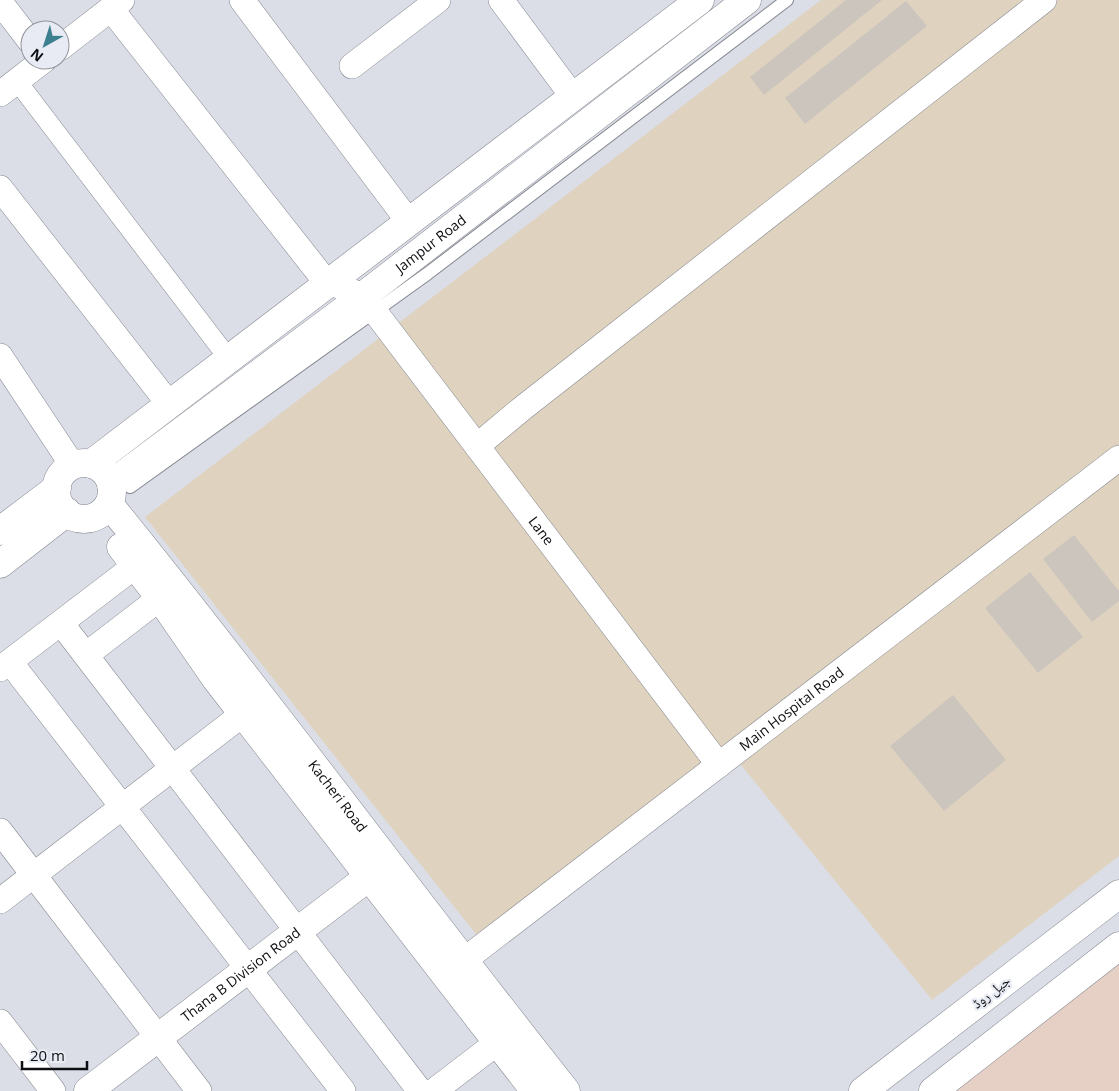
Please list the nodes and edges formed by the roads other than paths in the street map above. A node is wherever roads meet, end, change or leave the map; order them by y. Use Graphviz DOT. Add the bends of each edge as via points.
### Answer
graph roads {
  1 [pos="242,0"];
  2 [pos="438,0"];
  3 [pos="501,0"];
  4 [pos="700,0"];
  5 [pos="747,0"];
  6 [pos="787,0"];
  7 [pos="1044,0"];
  8 [pos="0,2"];
  9 [pos="116,4"];
  10 [pos="1014,9"];
  11 [pos="20,28"];
  12 [pos="70,40"];
  13 [pos="352,66"];
  14 [pos="20,68"];
  15 [pos="31,70"];
  16 [pos="565,86"];
  17 [pos="9,87"];
  18 [pos="0,188"];
  19 [pos="403,214"];
  20 [pos="322,276"];
  21 [pos="282,303"];
  22 [pos="369,304"];
  23 [pos="225,355"];
  24 [pos="0,356"];
  25 [pos="162,395"];
  26 [pos="477,446"];
  27 [pos="1119,458"];
  28 [pos="82,465"];
  29 [pos="62,500"];
  30 [pos="107,501"];
  31 [pos="0,531"];
  32 [pos="0,564"];
  33 [pos="135,566"];
  34 [pos="160,598"];
  35 [pos="61,623"];
  36 [pos="86,655"];
  37 [pos="5,665"];
  38 [pos="243,714"];
  39 [pos="719,765"];
  40 [pos="172,768"];
  41 [pos="122,806"];
  42 [pos="0,831"];
  43 [pos="33,875"];
  44 [pos="370,876"];
  45 [pos="1119,894"];
  46 [pos="0,901"];
  47 [pos="297,931"];
  48 [pos="1119,946"];
  49 [pos="463,961"];
  50 [pos="248,968"];
  51 [pos="0,1022"];
  52 [pos="158,1037"];
  53 [pos="498,1042"];
  54 [pos="53,1091"];
  55 [pos="88,1091"];
  56 [pos="199,1091"];
  57 [pos="343,1091"];
  58 [pos="420,1091"];
  59 [pos="434,1091"];
  60 [pos="535,1091"];
  61 [pos="566,1091"];
  62 [pos="863,1091"];
  63 [pos="933,1091"];
  1 -- 19 [label="street"];
  2 -- 13 [label="street"];
  3 -- 16 [label="street"];
  4 -- 19 [label="main road"];
  5 -- 22 [label="main road, Jampur Road"];
  6 -- 22 [label="lane" via="428,274"];
  7 -- 10 [label="street"];
  8 -- 11 [label="street"];
  9 -- 12 [label="street"];
  9 -- 20 [label="street"];
  10 -- 26 [label="street"];
  14 -- 17 [label="street"];
  15 -- 17 [label="street"];
  17 -- 23 [label="street"];
  18 -- 25 [label="street"];
  19 -- 20 [label="main road"];
  20 -- 22 [label="street"];
  20 -- 23 [label="main road"];
  21 -- 23 [label="lane"];
  22 -- 26 [label="street, Lane"];
  22 -- 30 [label="main road, Jampur Road"];
  23 -- 25 [label="lane"];
  23 -- 28 [label="main road"];
  24 -- 28 [label="street"];
  25 -- 28 [label="lane"];
  26 -- 39 [label="street, Lane"];
  27 -- 39 [label="street, Main Hospital Road"];
  28 -- 29 [label="main road" via="65,471 59,479"];
  28 -- 30 [label="main road" via="100,468 107,475"];
  29 -- 30 [label="main road" via="74,517 83,519 92,518"];
  29 -- 31 [label="main road"];
  29 -- 32 [label="main road"];
  30 -- 33 [label="main road, Kacheri Road"];
  30 -- 49 [label="main road, Kacheri Road" via="201,617"];
  33 -- 34 [label="main road, Kacheri Road"];
  33 -- 35 [label="street"];
  34 -- 36 [label="street"];
  34 -- 38 [label="main road, Kacheri Road"];
  35 -- 36 [label="street"];
  35 -- 37 [label="street"];
  36 -- 40 [label="street"];
  37 -- 41 [label="street"];
  38 -- 40 [label="street"];
  38 -- 44 [label="main road, Kacheri Road"];
  39 -- 49 [label="street, Main Hospital Road"];
  40 -- 41 [label="street"];
  40 -- 47 [label="street"];
  41 -- 43 [label="street"];
  41 -- 50 [label="street"];
  42 -- 43 [label="street"];
  43 -- 46 [label="street"];
  43 -- 52 [label="street"];
  44 -- 47 [label="main road, Thana B Division Road"];
  44 -- 53 [label="main road, Kacheri Road"];
  45 -- 62 [label="main road, جیل روڈ"];
  47 -- 50 [label="main road, Thana B Division Road"];
  47 -- 58 [label="street"];
  48 -- 63 [label="main road"];
  49 -- 61 [label="main road, Kacheri Road"];
  50 -- 52 [label="main road, Thana B Division Road"];
  50 -- 57 [label="street"];
  51 -- 54 [label="street"];
  52 -- 55 [label="main road, Thana B Division Road"];
  52 -- 56 [label="street"];
  53 -- 59 [label="street"];
  53 -- 60 [label="main road, Kacheri Road"];
}
